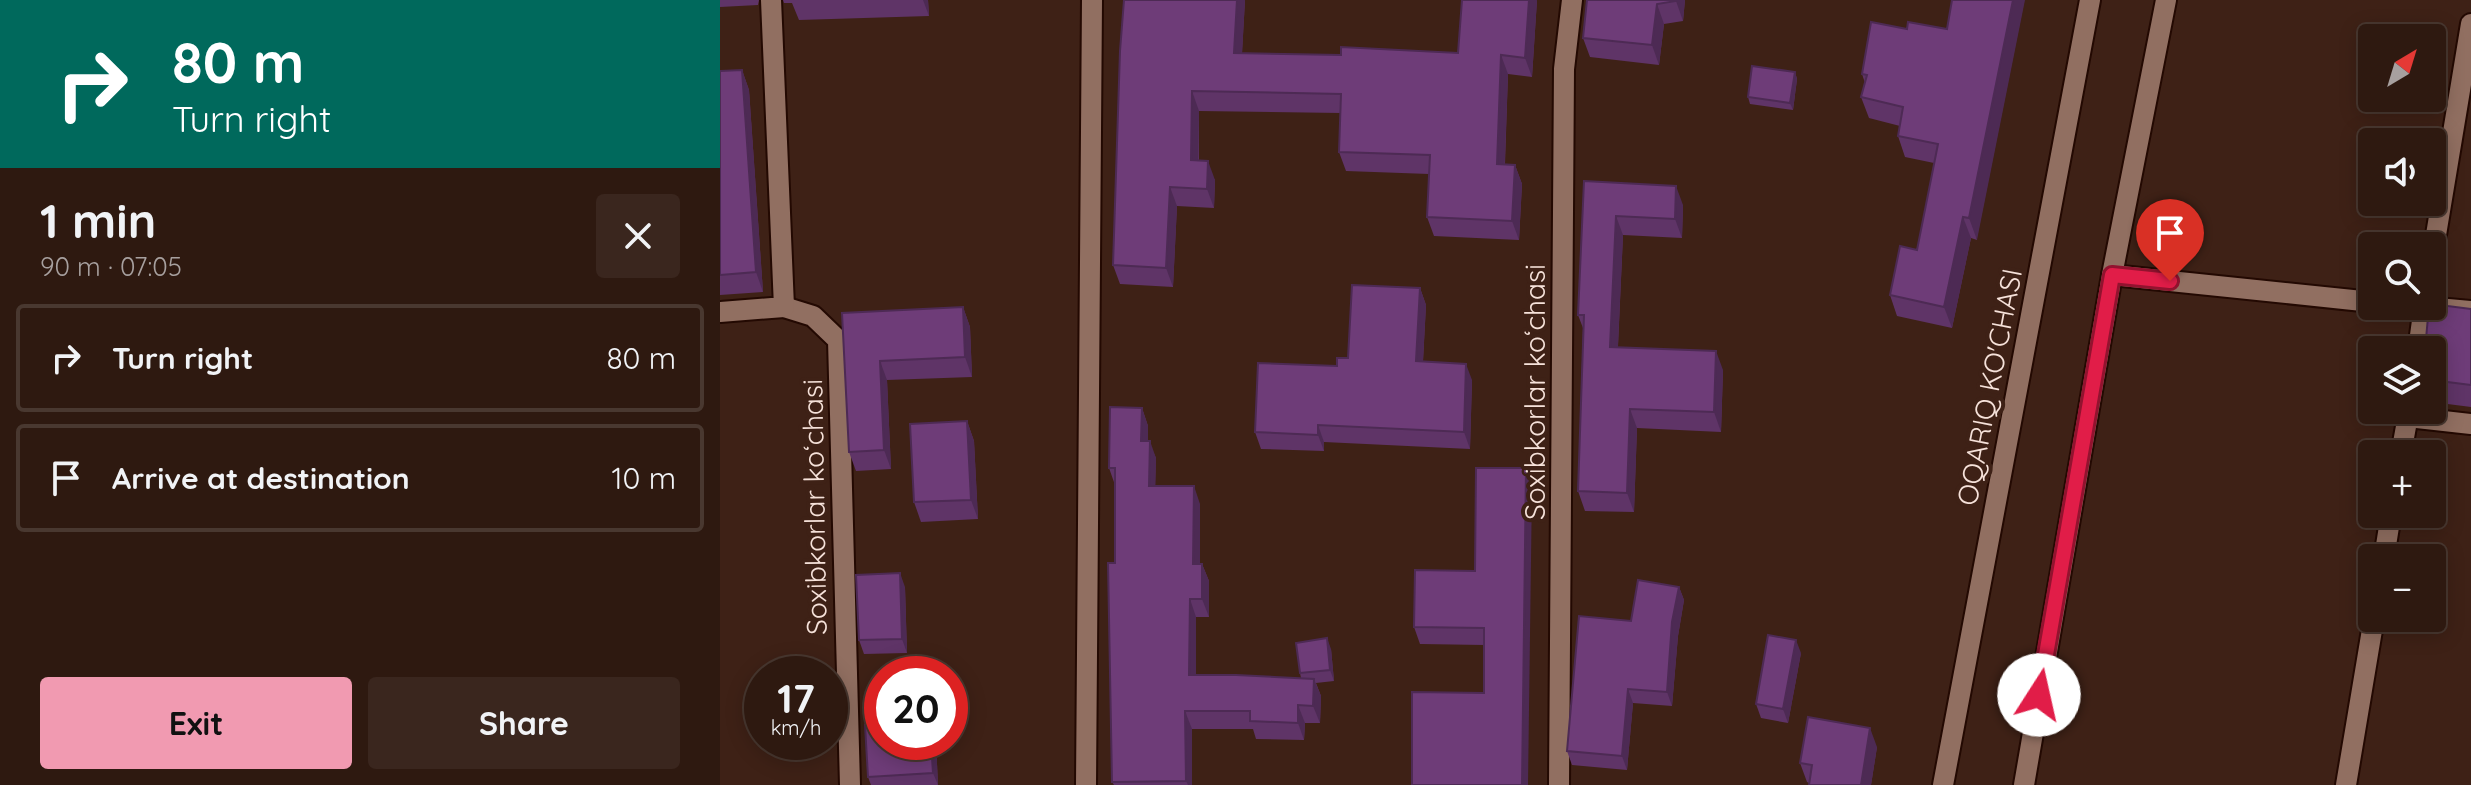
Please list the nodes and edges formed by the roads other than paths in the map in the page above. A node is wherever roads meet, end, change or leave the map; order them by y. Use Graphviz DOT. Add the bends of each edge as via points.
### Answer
graph roads {
  1 [pos="771,0"];
  2 [pos="1092,0"];
  3 [pos="1572,0"];
  4 [pos="2090,0"];
  5 [pos="2166,0"];
  6 [pos="2471,24"];
  7 [pos="2436,232"];
  8 [pos="2112,275"];
  9 [pos="2358,301"];
  10 [pos="784,307"];
  11 [pos="2446,308"];
  12 [pos="2471,311"];
  13 [pos="720,312"];
  14 [pos="2446,420"];
  15 [pos="2471,424"];
  16 [pos="2372,632"];
  17 [pos="850,785"];
  18 [pos="1086,785"];
  19 [pos="1559,785"];
  20 [pos="1943,785"];
  21 [pos="2024,785"];
  22 [pos="2346,785"];
  1 -- 10 [label="street"];
  2 -- 18 [label="street"];
  3 -- 19 [label="street, Soxibkorlar koʻchasi" via="1564,69"];
  4 -- 20 [label="street, OQARIQ KO'CHASI"];
  5 -- 8 [label="street"];
  6 -- 7 [label="street"];
  8 -- 9 [label="street"];
  8 -- 21 [label="street"];
  10 -- 13 [label="street, Soxibkorlar koʻchasi"];
  10 -- 17 [label="street, Soxibkorlar koʻchasi" via="813,316 838,340"];
  11 -- 12 [label="street"];
  14 -- 15 [label="street"];
  16 -- 22 [label="street"];
}
